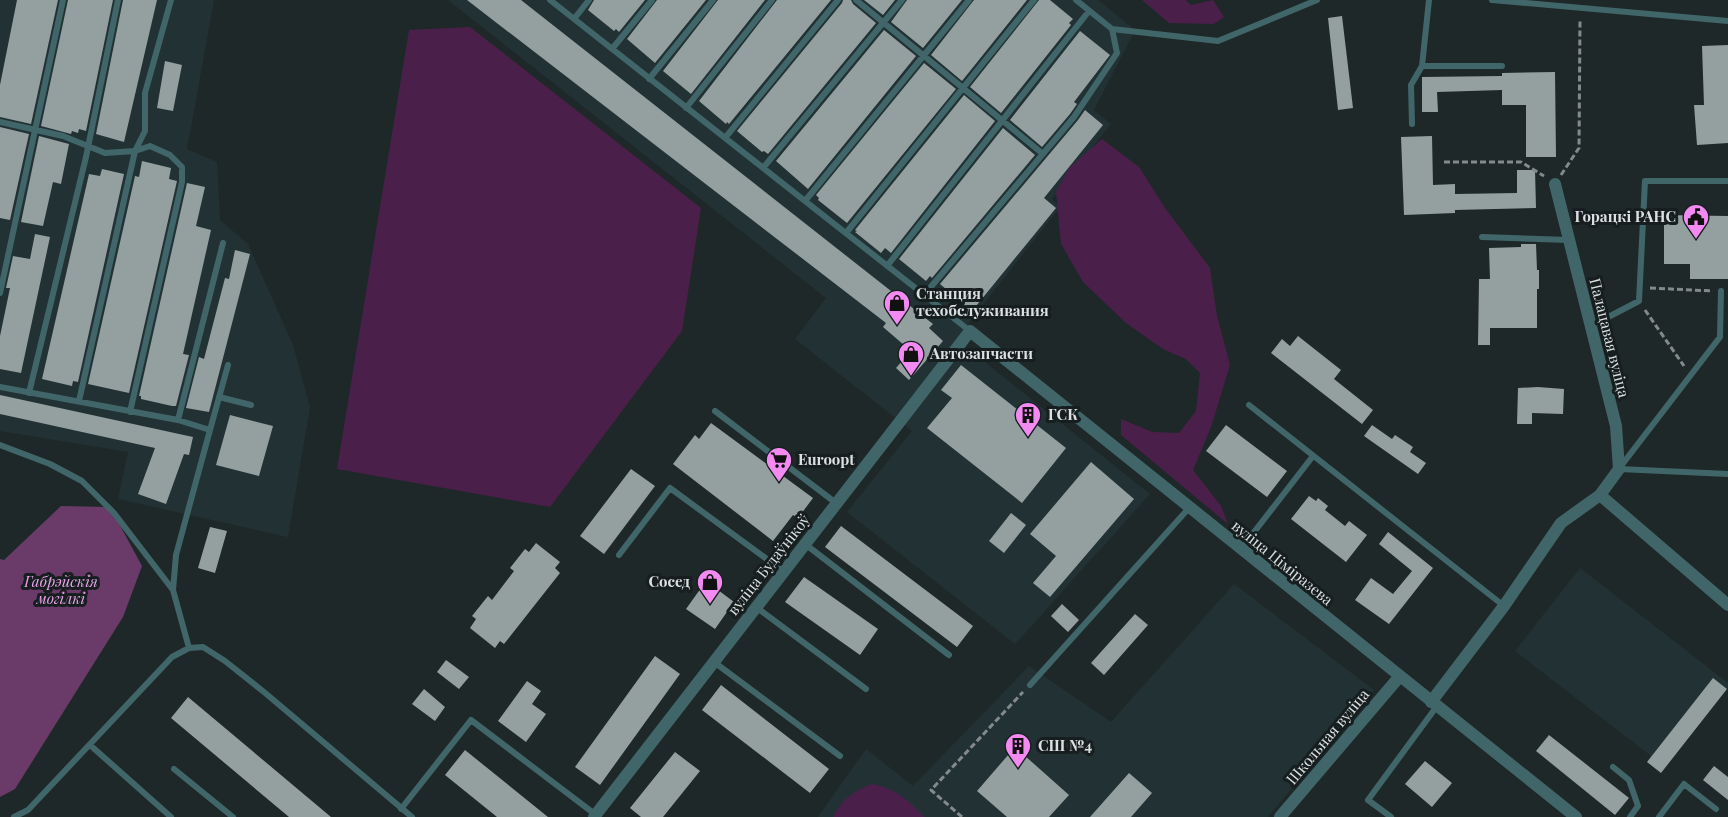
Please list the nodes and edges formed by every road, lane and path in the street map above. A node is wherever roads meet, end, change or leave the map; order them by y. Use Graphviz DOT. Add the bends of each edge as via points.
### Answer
graph roads {
  1 [pos="63,0"];
  2 [pos="118,0"];
  3 [pos="171,0"];
  4 [pos="549,0"];
  5 [pos="590,0"];
  6 [pos="651,0"];
  7 [pos="713,0"];
  8 [pos="772,0"];
  9 [pos="838,0"];
  10 [pos="856,0"];
  11 [pos="902,0"];
  12 [pos="969,0"];
  13 [pos="1034,0"];
  14 [pos="1076,0"];
  15 [pos="1317,0"];
  16 [pos="1429,0"];
  17 [pos="1492,0"];
  18 [pos="1580,8"];
  19 [pos="1089,11"];
  20 [pos="574,19"];
  21 [pos="1728,21"];
  22 [pos="883,22"];
  23 [pos="1112,29"];
  24 [pos="612,50"];
  25 [pos="923,56"];
  26 [pos="1422,66"];
  27 [pos="1502,66"];
  28 [pos="649,79"];
  29 [pos="963,88"];
  30 [pos="686,108"];
  31 [pos="1002,121"];
  32 [pos="0,122"];
  33 [pos="1412,124"];
  34 [pos="35,129"];
  35 [pos="725,138"];
  36 [pos="87,146"];
  37 [pos="135,151"];
  38 [pos="1043,154"];
  39 [pos="1444,162"];
  40 [pos="763,168"];
  41 [pos="1728,181"];
  42 [pos="1556,184"];
  43 [pos="805,201"];
  44 [pos="846,233"];
  45 [pos="1482,237"];
  46 [pos="1569,240"];
  47 [pos="222,243"];
  48 [pos="887,266"];
  49 [pos="1640,288"];
  50 [pos="1721,291"];
  51 [pos="0,293"];
  52 [pos="924,295"];
  53 [pos="1639,301"];
  54 [pos="1591,327"];
  55 [pos="970,331"];
  56 [pos="228,365"];
  57 [pos="1690,375"];
  58 [pos="0,387"];
  59 [pos="29,393"];
  60 [pos="219,397"];
  61 [pos="79,401"];
  62 [pos="251,405"];
  63 [pos="1249,405"];
  64 [pos="715,411"];
  65 [pos="130,412"];
  66 [pos="178,420"];
  67 [pos="210,430"];
  68 [pos="0,445"];
  69 [pos="1313,456"];
  70 [pos="1618,468"];
  71 [pos="1728,474"];
  72 [pos="1599,495"];
  73 [pos="836,503"];
  74 [pos="1189,508"];
  75 [pos="804,544"];
  76 [pos="1241,549"];
  77 [pos="620,555"];
  78 [pos="783,571"];
  79 [pos="173,590"];
  80 [pos="1728,604"];
  81 [pos="1504,606"];
  82 [pos="756,607"];
  83 [pos="189,648"];
  84 [pos="949,654"];
  85 [pos="713,662"];
  86 [pos="1400,676"];
  87 [pos="1030,685"];
  88 [pos="866,689"];
  89 [pos="1434,704"];
  90 [pos="90,745"];
  91 [pos="840,756"];
  92 [pos="1613,767"];
  93 [pos="174,770"];
  94 [pos="401,808"];
  95 [pos="1716,809"];
  96 [pos="595,816"];
  97 [pos="14,817"];
  98 [pos="171,817"];
  99 [pos="233,817"];
  100 [pos="412,817"];
  101 [pos="962,817"];
  102 [pos="1280,817"];
  103 [pos="1391,817"];
  104 [pos="1575,817"];
  105 [pos="1630,817"];
  106 [pos="1659,817"];
  1 -- 34 [label="lane"];
  2 -- 36 [label="lane"];
  3 -- 37 [label="lane" via="145,93 145,131"];
  4 -- 20 [label="lane"];
  5 -- 20 [label="lane"];
  6 -- 24 [label="lane"];
  7 -- 28 [label="lane"];
  8 -- 30 [label="lane"];
  9 -- 35 [label="lane"];
  10 -- 22 [label="lane"];
  11 -- 22 [label="lane"];
  12 -- 25 [label="lane"];
  13 -- 29 [label="lane"];
  14 -- 19 [label="lane"];
  15 -- 23 [label="lane" via="1218,40"];
  16 -- 26 [label="lane"];
  17 -- 18 [label="lane"];
  18 -- 21 [label="lane"];
  18 -- 42 [label="path" via="1579,147"];
  19 -- 23 [label="lane"];
  19 -- 31 [label="lane"];
  20 -- 24 [label="lane"];
  22 -- 25 [label="lane"];
  22 -- 40 [label="lane"];
  23 -- 38 [label="lane" via="1117,53 1074,117"];
  24 -- 28 [label="lane"];
  25 -- 29 [label="lane"];
  25 -- 43 [label="lane"];
  26 -- 27 [label="lane"];
  26 -- 33 [label="lane" via="1411,85"];
  28 -- 30 [label="lane"];
  29 -- 31 [label="lane"];
  29 -- 44 [label="lane"];
  30 -- 35 [label="lane"];
  31 -- 38 [label="lane"];
  31 -- 48 [label="lane"];
  32 -- 34 [label="lane"];
  34 -- 36 [label="lane"];
  34 -- 51 [label="lane"];
  35 -- 40 [label="lane"];
  36 -- 37 [label="lane" via="105,153"];
  36 -- 59 [label="lane"];
  37 -- 61 [label="lane"];
  37 -- 65 [label="lane" via="150,146 170,155 182,167 182,182"];
  38 -- 52 [label="lane"];
  39 -- 42 [label="path" via="1521,162"];
  40 -- 43 [label="lane"];
  41 -- 49 [label="lane" via="1645,181"];
  42 -- 46 [label="street, Палацавая вуліца"];
  43 -- 44 [label="lane"];
  44 -- 48 [label="lane"];
  45 -- 46 [label="lane"];
  46 -- 54 [label="street, Палацавая вуліца"];
  47 -- 66 [label="lane"];
  48 -- 52 [label="lane"];
  49 -- 50 [label="path"];
  49 -- 53 [label="lane"];
  50 -- 57 [label="lane" via="1720,337"];
  52 -- 55 [label="lane"];
  53 -- 54 [label="lane"];
  53 -- 57 [label="path"];
  54 -- 70 [label="street, Палацавая вуліца" via="1616,426"];
  55 -- 73 [label="street, вуліца Будаўнікоў"];
  55 -- 74 [label="street, вуліца Ціміразева"];
  56 -- 60 [label="lane"];
  57 -- 70 [label="lane"];
  58 -- 59 [label="lane"];
  59 -- 61 [label="lane"];
  60 -- 62 [label="lane"];
  60 -- 67 [label="lane"];
  61 -- 65 [label="lane"];
  63 -- 69 [label="lane"];
  64 -- 73 [label="lane"];
  65 -- 66 [label="lane"];
  66 -- 67 [label="lane"];
  67 -- 79 [label="lane" via="176,555"];
  68 -- 79 [label="lane" via="82,481 114,513"];
  69 -- 76 [label="lane"];
  69 -- 81 [label="lane"];
  70 -- 71 [label="lane"];
  70 -- 72 [label="street"];
  72 -- 80 [label="street"];
  72 -- 81 [label="street" via="1561,523"];
  73 -- 75 [label="street, вуліца Будаўнікоў"];
  74 -- 76 [label="street, вуліца Ціміразева"];
  74 -- 87 [label="lane"];
  75 -- 78 [label="street, вуліца Будаўнікоў"];
  75 -- 84 [label="lane"];
  76 -- 86 [label="street, вуліца Ціміразева"];
  77 -- 78 [label="lane" via="670,488"];
  78 -- 82 [label="street, вуліца Будаўнікоў"];
  79 -- 83 [label="lane"];
  81 -- 89 [label="street"];
  82 -- 85 [label="street, вуліца Будаўнікоў"];
  82 -- 88 [label="lane"];
  83 -- 90 [label="lane" via="172,657"];
  83 -- 94 [label="lane" via="203,647 225,661"];
  85 -- 91 [label="lane"];
  85 -- 96 [label="street, вуліца Будаўнікоў"];
  86 -- 89 [label="street, вуліца Ціміразева"];
  86 -- 102 [label="street, Школьная вуліца"];
  87 -- 101 [label="path" via="931,789"];
  89 -- 103 [label="lane" via="1368,800"];
  89 -- 104 [label="street, вуліца Ціміразева"];
  90 -- 97 [label="lane" via="28,810"];
  90 -- 98 [label="lane"];
  92 -- 105 [label="lane" via="1629,780 1638,806"];
  93 -- 99 [label="lane"];
  94 -- 96 [label="lane" via="471,720"];
  94 -- 100 [label="lane"];
  95 -- 106 [label="lane" via="1684,784"];
}
